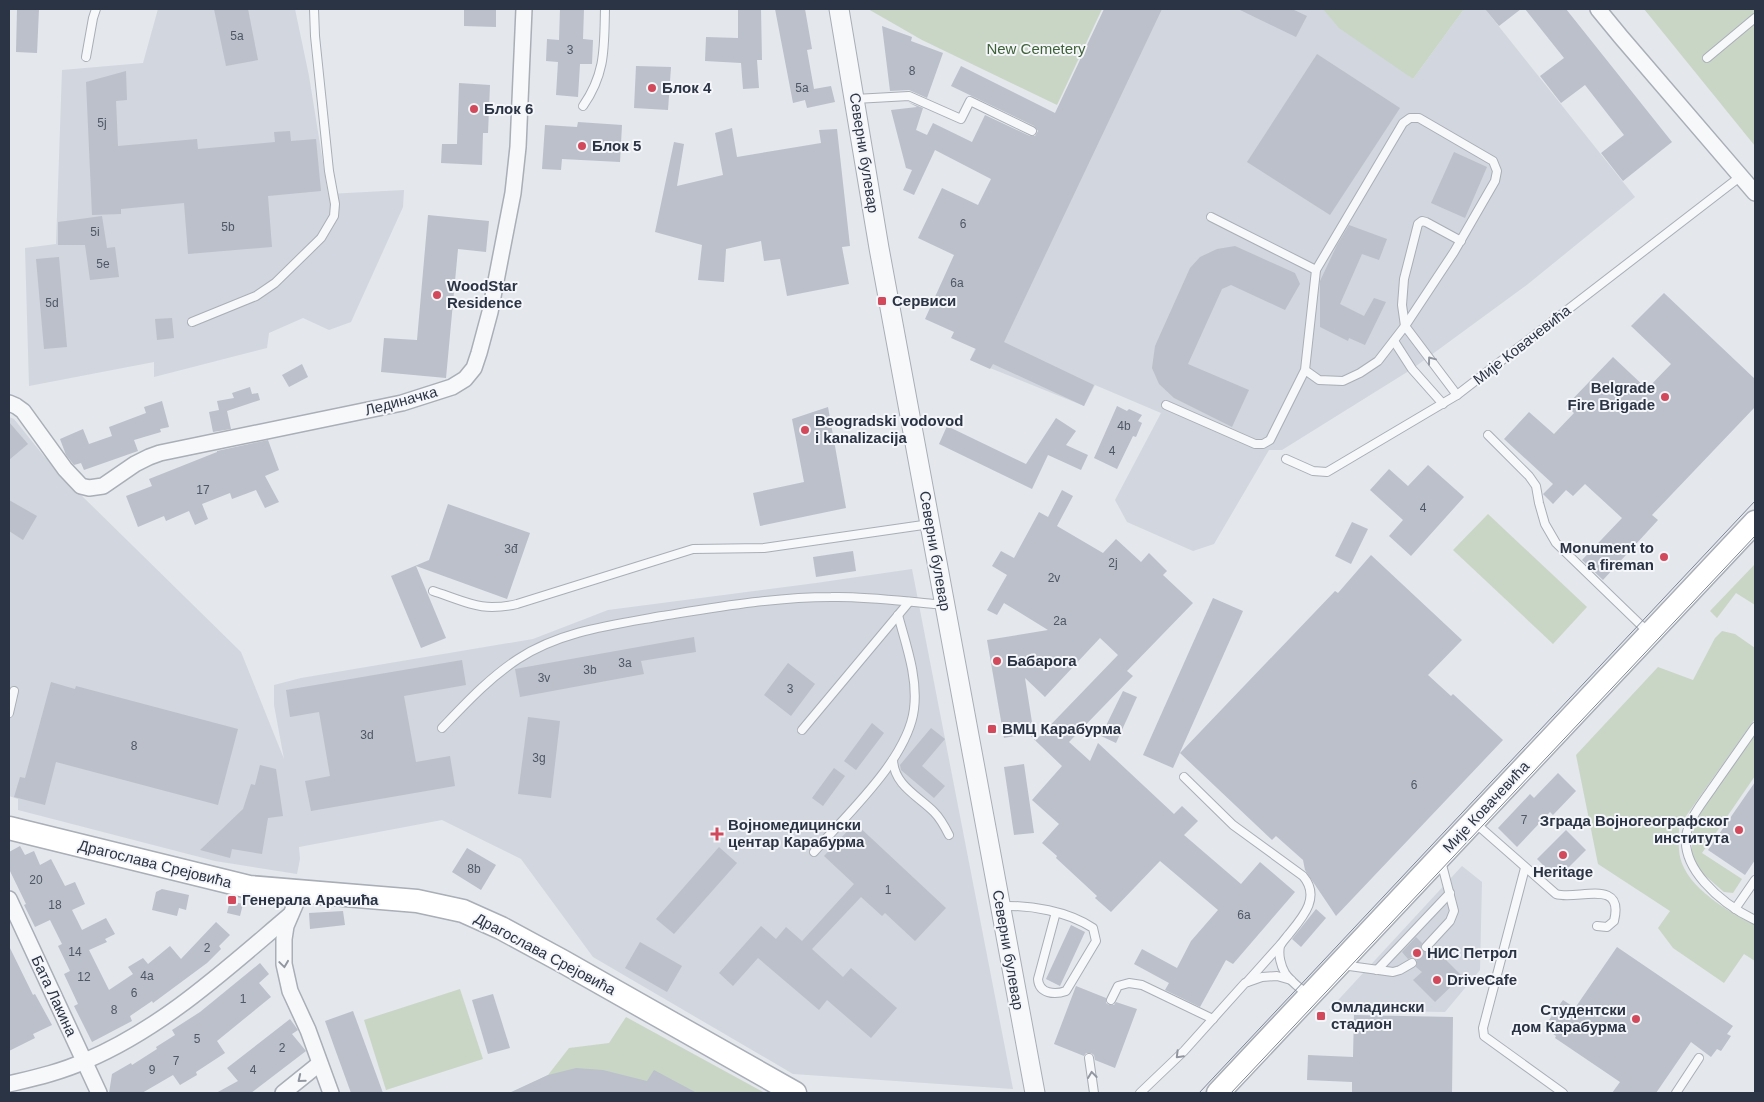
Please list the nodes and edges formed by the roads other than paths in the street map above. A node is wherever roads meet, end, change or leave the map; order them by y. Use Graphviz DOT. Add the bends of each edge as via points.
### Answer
graph roads {
  1 [pos="96,9"];
  2 [pos="314,9"];
  3 [pos="524,9"];
  4 [pos="605,9"];
  5 [pos="839,9"];
  6 [pos="1598,9"];
  7 [pos="1755,18"];
  8 [pos="86,57"];
  9 [pos="1707,58"];
  10 [pos="855,100"];
  11 [pos="583,106"];
  12 [pos="1032,131"];
  13 [pos="1741,176"];
  14 [pos="1755,193"];
  15 [pos="1211,217"];
  16 [pos="1461,241"];
  17 [pos="1316,270"];
  18 [pos="192,322"];
  19 [pos="1404,326"];
  20 [pos="1394,341"];
  21 [pos="1305,370"];
  22 [pos="1457,395"];
  23 [pos="9,403"];
  24 [pos="1443,404"];
  25 [pos="1166,405"];
  26 [pos="1488,435"];
  27 [pos="1286,460"];
  28 [pos="1755,522"];
  29 [pos="930,524"];
  30 [pos="433,591"];
  31 [pos="909,602"];
  32 [pos="944,602"];
  33 [pos="898,615"];
  34 [pos="1650,633"];
  35 [pos="14,691"];
  36 [pos="9,713"];
  37 [pos="442,728"];
  38 [pos="1755,728"];
  39 [pos="802,730"];
  40 [pos="893,760"];
  41 [pos="1184,777"];
  42 [pos="1473,821"];
  43 [pos="9,828"];
  44 [pos="949,835"];
  45 [pos="814,852"];
  46 [pos="1439,857"];
  47 [pos="1525,868"];
  48 [pos="1755,880"];
  49 [pos="301,891"];
  50 [pos="1450,893"];
  51 [pos="9,898"];
  52 [pos="1000,906"];
  53 [pos="1735,909"];
  54 [pos="1056,912"];
  55 [pos="289,916"];
  56 [pos="1755,920"];
  57 [pos="1597,926"];
  58 [pos="1283,941"];
  59 [pos="1426,947"];
  60 [pos="1412,963"];
  61 [pos="1337,965"];
  62 [pos="1377,970"];
  63 [pos="1291,980"];
  64 [pos="1245,983"];
  65 [pos="1309,996"];
  66 [pos="1111,1000"];
  67 [pos="1212,1019"];
  68 [pos="1089,1058"];
  69 [pos="1699,1058"];
  70 [pos="85,1061"];
  71 [pos="319,1064"];
  72 [pos="9,1084"];
  73 [pos="100,1093"];
  74 [pos="283,1093"];
  75 [pos="331,1093"];
  76 [pos="795,1093"];
  77 [pos="1035,1093"];
  78 [pos="1094,1093"];
  79 [pos="1140,1093"];
  80 [pos="1218,1093"];
  81 [pos="1563,1093"];
  82 [pos="1676,1093"];
  1 -- 8 [label="lane"];
  2 -- 18 [label="lane" via="334,216 321,238 275,283 256,296"];
  3 -- 23 [label="street, Лединачка" via="513,193 480,353 474,368 465,378 452,387 402,403 160,453 95,488 81,486 23,411"];
  4 -- 11 [label="lane" via="604,57 592,93"];
  5 -- 10 [label="street, Северни булевар"];
  6 -- 13 [label="street"];
  7 -- 9 [label="lane"];
  10 -- 12 [label="lane" via="909,96 961,119 970,101"];
  10 -- 29 [label="street, Северни булевар"];
  13 -- 14 [label="street"];
  13 -- 22 [label="lane, Мије Ковачевића"];
  15 -- 17 [label="lane"];
  16 -- 17 [label="lane" via="1495,181 1497,170 1493,161 1419,118 1410,118 1403,123"];
  16 -- 19 [label="lane"];
  16 -- 19 [label="lane" via="1426,222 1418,224 1404,279"];
  17 -- 21 [label="lane"];
  19 -- 20 [label="lane"];
  22 -- 19 [label="lane, one-way"];
  20 -- 21 [label="lane" via="1378,361 1343,381 1319,380"];
  20 -- 24 [label="lane" via="1412,369"];
  21 -- 25 [label="lane" via="1270,440 1263,444 1255,444"];
  22 -- 24 [label="lane, Мије Ковачевића"];
  24 -- 27 [label="lane, Мије Ковачевића" via="1327,472 1313,471"];
  26 -- 34 [label="lane" via="1536,486 1545,524 1556,543"];
  28 -- 34 [label="main road, Мије Ковачевића"];
  29 -- 30 [label="lane" via="764,548 693,549 503,606 480,606"];
  29 -- 32 [label="street, Северни булевар"];
  31 -- 32 [label="lane"];
  31 -- 33 [label="lane"];
  31 -- 37 [label="lane" via="832,596 768,600 584,630 518,659 479,689"];
  32 -- 52 [label="street, Северни булевар"];
  33 -- 39 [label="lane"];
  33 -- 40 [label="lane" via="910,658 915,698 909,731"];
  34 -- 42 [label="main road, Мије Ковачевића"];
  35 -- 36 [label="lane"];
  38 -- 53 [label="lane" via="1700,806 1687,834 1687,855 1692,867"];
  40 -- 44 [label="lane" via="898,779 936,814"];
  40 -- 45 [label="lane"];
  41 -- 58 [label="lane" via="1234,825 1309,883 1311,891 1307,908"];
  42 -- 46 [label="main road, Мије Ковачевића"];
  42 -- 47 [label="lane"];
  43 -- 49 [label="main road, Драгослава Срејовића" via="243,886"];
  46 -- 50 [label="lane"];
  46 -- 61 [label="main road, Мије Ковачевића"];
  47 -- 57 [label="lane" via="1560,895 1598,893 1612,899 1616,908 1614,921 1607,927"];
  47 -- 81 [label="lane" via="1483,1028 1484,1036"];
  48 -- 53 [label="lane"];
  49 -- 55 [label="street"];
  49 -- 76 [label="main road, Драгослава Срејовића" via="417,901 476,916 570,965"];
  50 -- 59 [label="lane" via="1453,915"];
  50 -- 62 [label="lane"];
  51 -- 70 [label="street, Бата Лакина"];
  52 -- 54 [label="lane" via="1034,907"];
  52 -- 77 [label="street, Северни булевар"];
  53 -- 56 [label="lane"];
  54 -- 54 [label="lane" via="1093,928 1096,941 1066,991 1051,993 1042,990 1038,979"];
  55 -- 70 [label="street" via="168,1015"];
  55 -- 71 [label="street, one-way" via="284,939 284,964 290,990"];
  58 -- 63 [label="lane" via="1281,964"];
  58 -- 64 [label="lane"];
  60 -- 62 [label="lane" via="1397,971"];
  61 -- 62 [label="lane"];
  61 -- 65 [label="main road, Мије Ковачевића"];
  63 -- 64 [label="lane" via="1277,976"];
  63 -- 65 [label="lane"];
  64 -- 67 [label="lane"];
  65 -- 80 [label="main road, Мије Ковачевића"];
  66 -- 67 [label="lane" via="1118,986 1128,983 1142,985"];
  67 -- 79 [label="lane, one-way"];
  78 -- 68 [label="lane, one-way"];
  69 -- 82 [label="lane"];
  70 -- 72 [label="street"];
  70 -- 73 [label="street, Бата Лакина"];
  71 -- 74 [label="street, one-way"];
  71 -- 75 [label="street"];
}
